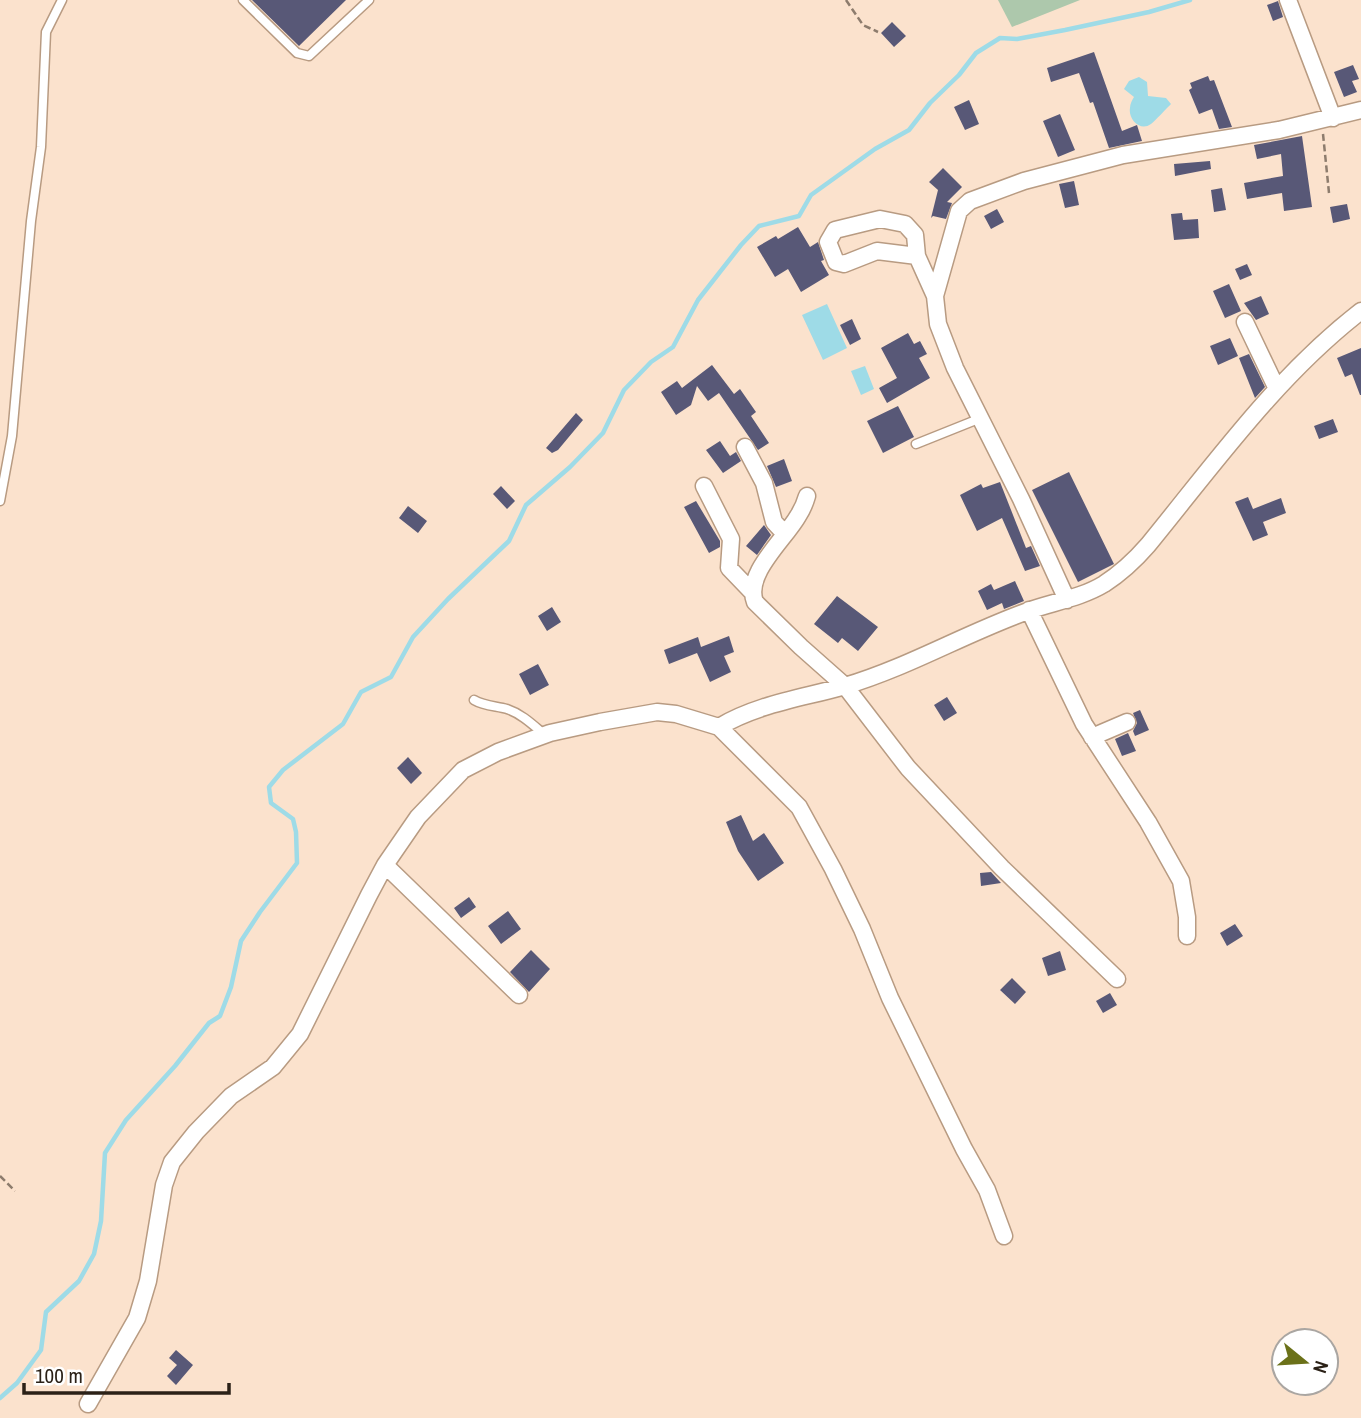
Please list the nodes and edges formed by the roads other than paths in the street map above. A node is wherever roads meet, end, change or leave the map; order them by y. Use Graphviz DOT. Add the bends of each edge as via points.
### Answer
graph roads {
  1 [pos="62,0"];
  2 [pos="243,0"];
  3 [pos="369,0"];
  4 [pos="1287,0"];
  5 [pos="1361,110"];
  6 [pos="1328,119"];
  7 [pos="917,256"];
  8 [pos="935,296"];
  9 [pos="1361,311"];
  10 [pos="1245,322"];
  11 [pos="1277,389"];
  12 [pos="981,418"];
  13 [pos="916,443"];
  14 [pos="745,447"];
  15 [pos="704,486"];
  16 [pos="807,496"];
  17 [pos="0,501"];
  18 [pos="785,534"];
  19 [pos="753,593"];
  20 [pos="1067,600"];
  21 [pos="1029,610"];
  22 [pos="845,686"];
  23 [pos="474,700"];
  24 [pos="1127,722"];
  25 [pos="719,727"];
  26 [pos="545,735"];
  27 [pos="1092,737"];
  28 [pos="385,865"];
  29 [pos="1187,936"];
  30 [pos="1117,979"];
  31 [pos="519,995"];
  32 [pos="1004,1236"];
  33 [pos="88,1404"];
  1 -- 17 [label="lane" via="46,32 41,147 12,436"];
  2 -- 3 [label="lane" via="297,53 309,56"];
  4 -- 6 [label="street"];
  5 -- 6 [label="street"];
  6 -- 8 [label="street" via="1123,155 1024,181 970,201 960,211"];
  7 -- 7 [label="street" via="915,235 897,220 880,219 835,230 828,242 836,262 844,264 877,251"];
  7 -- 8 [label="street"];
  8 -- 12 [label="street" via="945,345"];
  9 -- 11 [label="street"];
  10 -- 11 [label="street"];
  11 -- 20 [label="street" via="1131,563 1102,585"];
  12 -- 13 [label="lane"];
  12 -- 20 [label="street"];
  14 -- 18 [label="street" via="764,483 774,522"];
  15 -- 19 [label="street" via="731,539 729,568"];
  16 -- 18 [label="street"];
  18 -- 19 [label="street" via="763,563"];
  19 -- 22 [label="street" via="755,602"];
  20 -- 21 [label="street"];
  21 -- 22 [label="street"];
  21 -- 27 [label="street"];
  22 -- 25 [label="street" via="741,714"];
  22 -- 30 [label="street" via="908,768 1002,868"];
  23 -- 26 [label="lane" via="511,710"];
  24 -- 27 [label="street"];
  25 -- 26 [label="street" via="657,712"];
  25 -- 32 [label="street" via="799,807 834,869 890,998 987,1189"];
  26 -- 28 [label="street" via="463,771 418,817"];
  27 -- 29 [label="street" via="1181,881"];
  28 -- 31 [label="street"];
  28 -- 33 [label="street" via="300,1034 273,1067 231,1096 172,1162 137,1318"];
}
